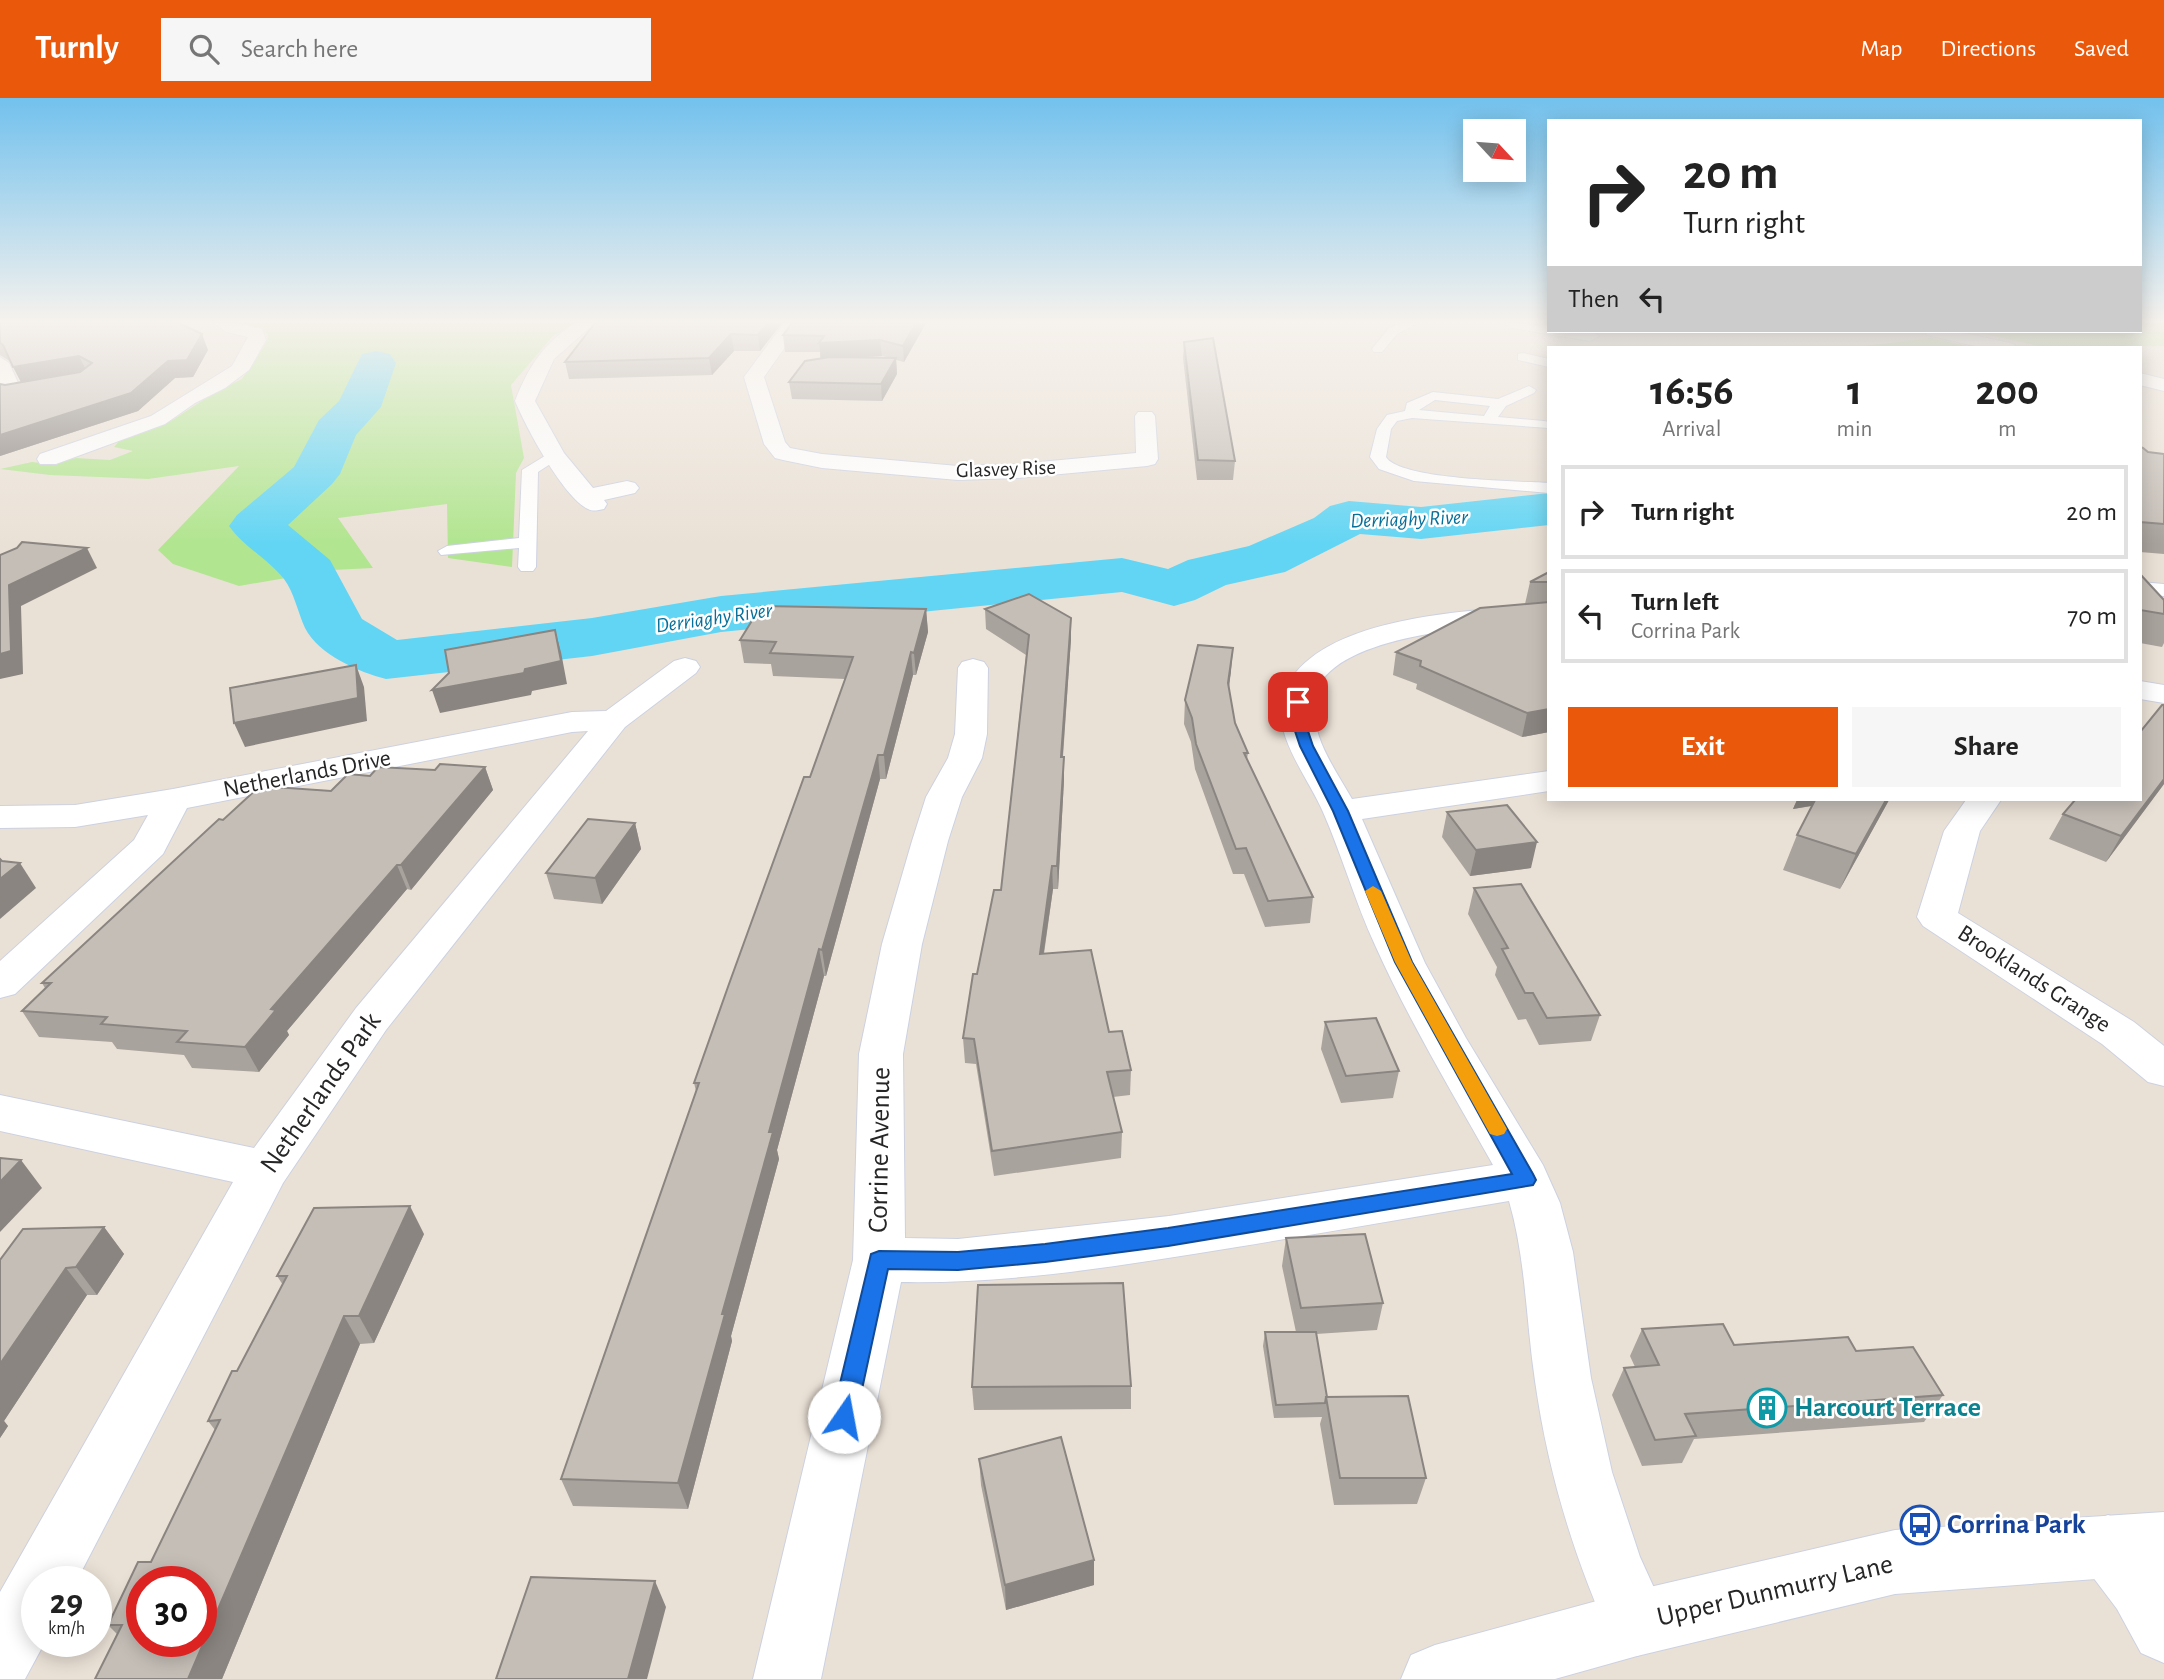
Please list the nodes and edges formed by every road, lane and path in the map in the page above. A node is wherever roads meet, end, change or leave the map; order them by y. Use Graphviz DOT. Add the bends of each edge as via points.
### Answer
graph roads {
  1 [pos="192,397"];
  2 [pos="526,397"];
  3 [pos="760,397"];
  4 [pos="1431,397"];
  5 [pos="1440,397"];
  6 [pos="1513,397"];
  7 [pos="1499,403"];
  8 [pos="1412,414"];
  9 [pos="1144,416"];
  10 [pos="1490,420"];
  11 [pos="1547,423"];
  12 [pos="77,449"];
  13 [pos="110,455"];
  14 [pos="553,456"];
  15 [pos="48,459"];
  16 [pos="627,488"];
  17 [pos="1547,488"];
  18 [pos="527,542"];
  19 [pos="447,551"];
  20 [pos="527,567"];
  21 [pos="2142,588"];
  22 [pos="2164,590"];
  23 [pos="1547,613"];
  24 [pos="685,667"];
  25 [pos="973,668"];
  26 [pos="2142,690"];
  27 [pos="2164,694"];
  28 [pos="614,720"];
  29 [pos="1547,780"];
  30 [pos="173,800"];
  31 [pos="1982,801"];
  32 [pos="1340,811"];
  33 [pos="0,817"];
  34 [pos="0,984"];
  35 [pos="2164,1070"];
  36 [pos="0,1113"];
  37 [pos="265,1170"];
  38 [pos="1526,1180"];
  39 [pos="879,1260"];
  40 [pos="2136,1544"];
  41 [pos="50,1566"];
  42 [pos="21,1619"];
  43 [pos="1637,1623"];
  44 [pos="2164,1630"];
  45 [pos="0,1657"];
  46 [pos="787,1679"];
  47 [pos="1435,1679"];
  1 -- 12 [label="street" via="158,420"];
  2 -- 14 [label="street" via="538,433"];
  3 -- 9 [label="street, Glasvey Rise" via="775,444 783,453 822,469 1018,471 1147,458"];
  4 -- 8 [label="lane" via="1412,406"];
  5 -- 7 [label="lane"];
  6 -- 7 [label="lane"];
  7 -- 10 [label="lane"];
  8 -- 10 [label="lane"];
  8 -- 17 [label="lane" via="1392,418 1384,429 1378,457 1383,466 1420,477"];
  10 -- 11 [label="lane"];
  12 -- 13 [label="street"];
  12 -- 15 [label="street"];
  14 -- 16 [label="street" via="591,500"];
  14 -- 18 [label="lane" via="530,470"];
  18 -- 19 [label="lane"];
  18 -- 20 [label="lane"];
  21 -- 22 [label="lane"];
  23 -- 32 [label="street" via="1392,633 1360,641 1318,666 1304,683 1298,702 1299,722 1306,746"];
  24 -- 28 [label="street, Netherlands Park"];
  25 -- 39 [label="street, Corrine Avenue" via="971,734 930,841 902,944 881,1054"];
  26 -- 27 [label="street"];
  28 -- 30 [label="street, Netherlands Drive" via="572,722"];
  28 -- 37 [label="street, Netherlands Park" via="372,1019"];
  29 -- 32 [label="street"];
  30 -- 33 [label="street, Netherlands Drive" via="75,816"];
  30 -- 34 [label="street" via="149,846"];
  31 -- 35 [label="street, Brooklands Grange" via="1962,831 1937,917 2118,1033"];
  32 -- 38 [label="street" via="1404,962"];
  36 -- 37 [label="street"];
  37 -- 41 [label="street, Netherlands Park"];
  38 -- 39 [label="street" via="1045,1253 958,1261"];
  38 -- 43 [label="street" via="1545,1238 1578,1455 1615,1580"];
  39 -- 46 [label="street, Corrine Avenue"];
  40 -- 43 [label="street, Upper Dunmurry Lane" via="1895,1562"];
  40 -- 44 [label="street" via="2140,1586"];
  42 -- 45 [label="street"];
  43 -- 47 [label="street, Upper Dunmurry Lane"];
}
